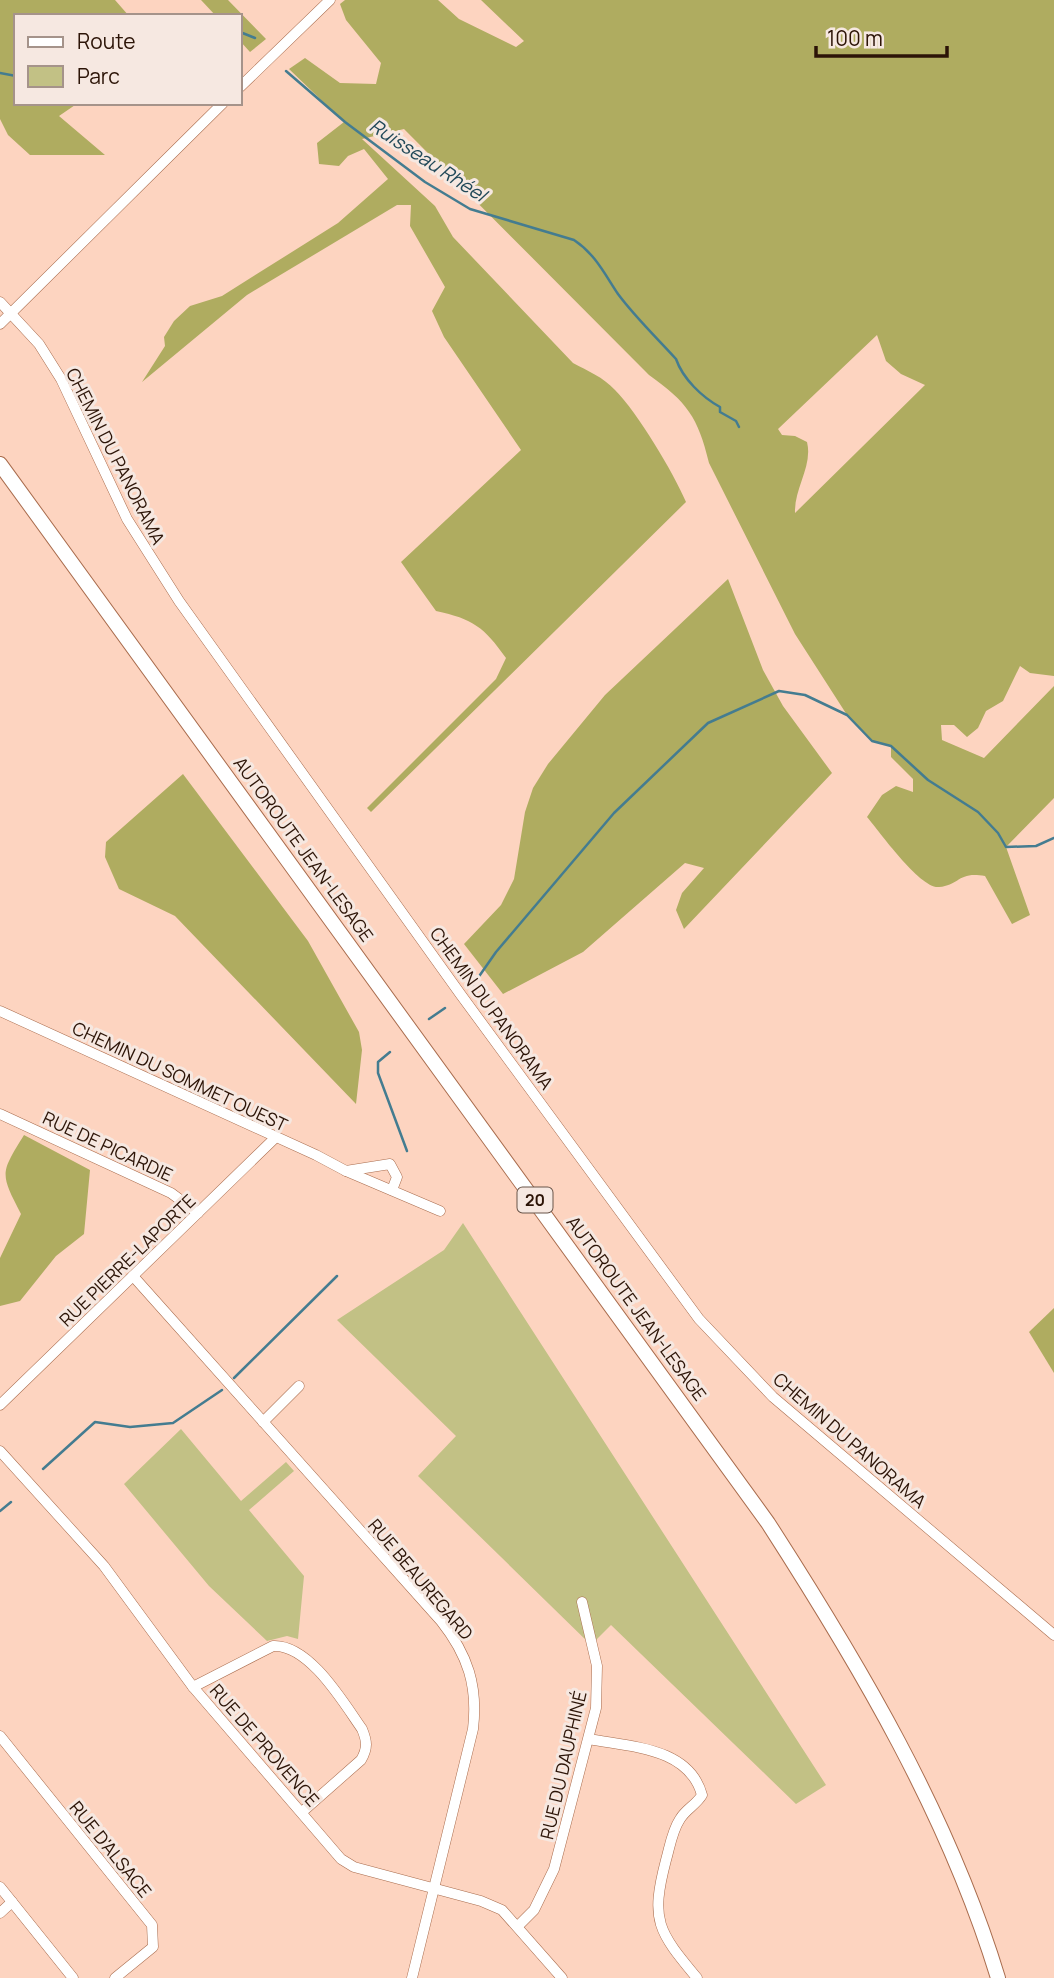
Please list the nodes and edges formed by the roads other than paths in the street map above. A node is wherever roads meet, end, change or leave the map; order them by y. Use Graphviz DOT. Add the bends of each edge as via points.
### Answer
graph roads {
  1 [pos="330,0"];
  2 [pos="242,85"];
  3 [pos="221,105"];
  4 [pos="0,302"];
  5 [pos="11,313"];
  6 [pos="0,324"];
  7 [pos="0,464"];
  8 [pos="0,1011"];
  9 [pos="0,1114"];
  10 [pos="276,1137"];
  11 [pos="346,1171"];
  12 [pos="392,1190"];
  13 [pos="440,1211"];
  14 [pos="198,1213"];
  15 [pos="133,1276"];
  16 [pos="299,1386"];
  17 [pos="0,1405"];
  18 [pos="263,1422"];
  19 [pos="0,1451"];
  20 [pos="582,1602"];
  21 [pos="1054,1635"];
  22 [pos="193,1687"];
  23 [pos="0,1736"];
  24 [pos="589,1739"];
  25 [pos="302,1812"];
  26 [pos="0,1887"];
  27 [pos="433,1889"];
  28 [pos="12,1902"];
  29 [pos="0,1913"];
  30 [pos="519,1925"];
  31 [pos="74,1978"];
  32 [pos="115,1978"];
  33 [pos="412,1978"];
  34 [pos="562,1978"];
  35 [pos="697,1978"];
  36 [pos="999,1978"];
  1 -- 2 [label="street"];
  3 -- 5 [label="street"];
  4 -- 5 [label="street, CHEMIN DU PANORAMA"];
  5 -- 6 [label="street"];
  5 -- 21 [label="street, CHEMIN DU PANORAMA" via="39,344 61,379 127,519 179,601 699,1319 774,1397"];
  7 -- 36 [label="highway, AUTOROUTE JEAN-LESAGE / 20" via="768,1523 855,1661 917,1778 958,1868"];
  8 -- 10 [label="street, CHEMIN DU SOMMET OUEST"];
  9 -- 14 [label="street, RUE DE PICARDIE" via="171,1193"];
  10 -- 11 [label="street, CHEMIN DU SOMMET OUEST"];
  10 -- 14 [label="street, RUE PIERRE-LAPORTE"];
  11 -- 12 [label="street, CHEMIN DU SOMMET OUEST"];
  11 -- 12 [label="street" via="390,1164 397,1177"];
  12 -- 13 [label="street, CHEMIN DU SOMMET OUEST"];
  14 -- 15 [label="street, RUE PIERRE-LAPORTE"];
  15 -- 17 [label="street, RUE PIERRE-LAPORTE"];
  15 -- 18 [label="street, RUE BEAUREGARD"];
  16 -- 18 [label="street"];
  18 -- 27 [label="street, RUE BEAUREGARD" via="441,1621 469,1668 475,1701 473,1729"];
  19 -- 22 [label="street, RUE DE PROVENCE" via="104,1566"];
  20 -- 24 [label="street, RUE DU DAUPHINÉ" via="598,1686"];
  22 -- 25 [label="street, RUE DE PROVENCE"];
  22 -- 25 [label="street" via="272,1646 296,1650 315,1668 367,1740 361,1760"];
  23 -- 32 [label="street, RUE D'ALSACE" via="152,1926 153,1947"];
  24 -- 30 [label="street, RUE DU DAUPHINÉ" via="554,1869 534,1910"];
  24 -- 35 [label="street" via="661,1752 696,1779 702,1795 675,1829 657,1911 666,1941"];
  25 -- 27 [label="street, RUE DE PROVENCE" via="341,1859 354,1867"];
  26 -- 28 [label="street"];
  27 -- 30 [label="street, RUE DE PROVENCE" via="481,1900"];
  27 -- 33 [label="street, RUE BEAUREGARD"];
  28 -- 29 [label="street"];
  28 -- 31 [label="street"];
  30 -- 34 [label="street, RUE DE PROVENCE"];
}
